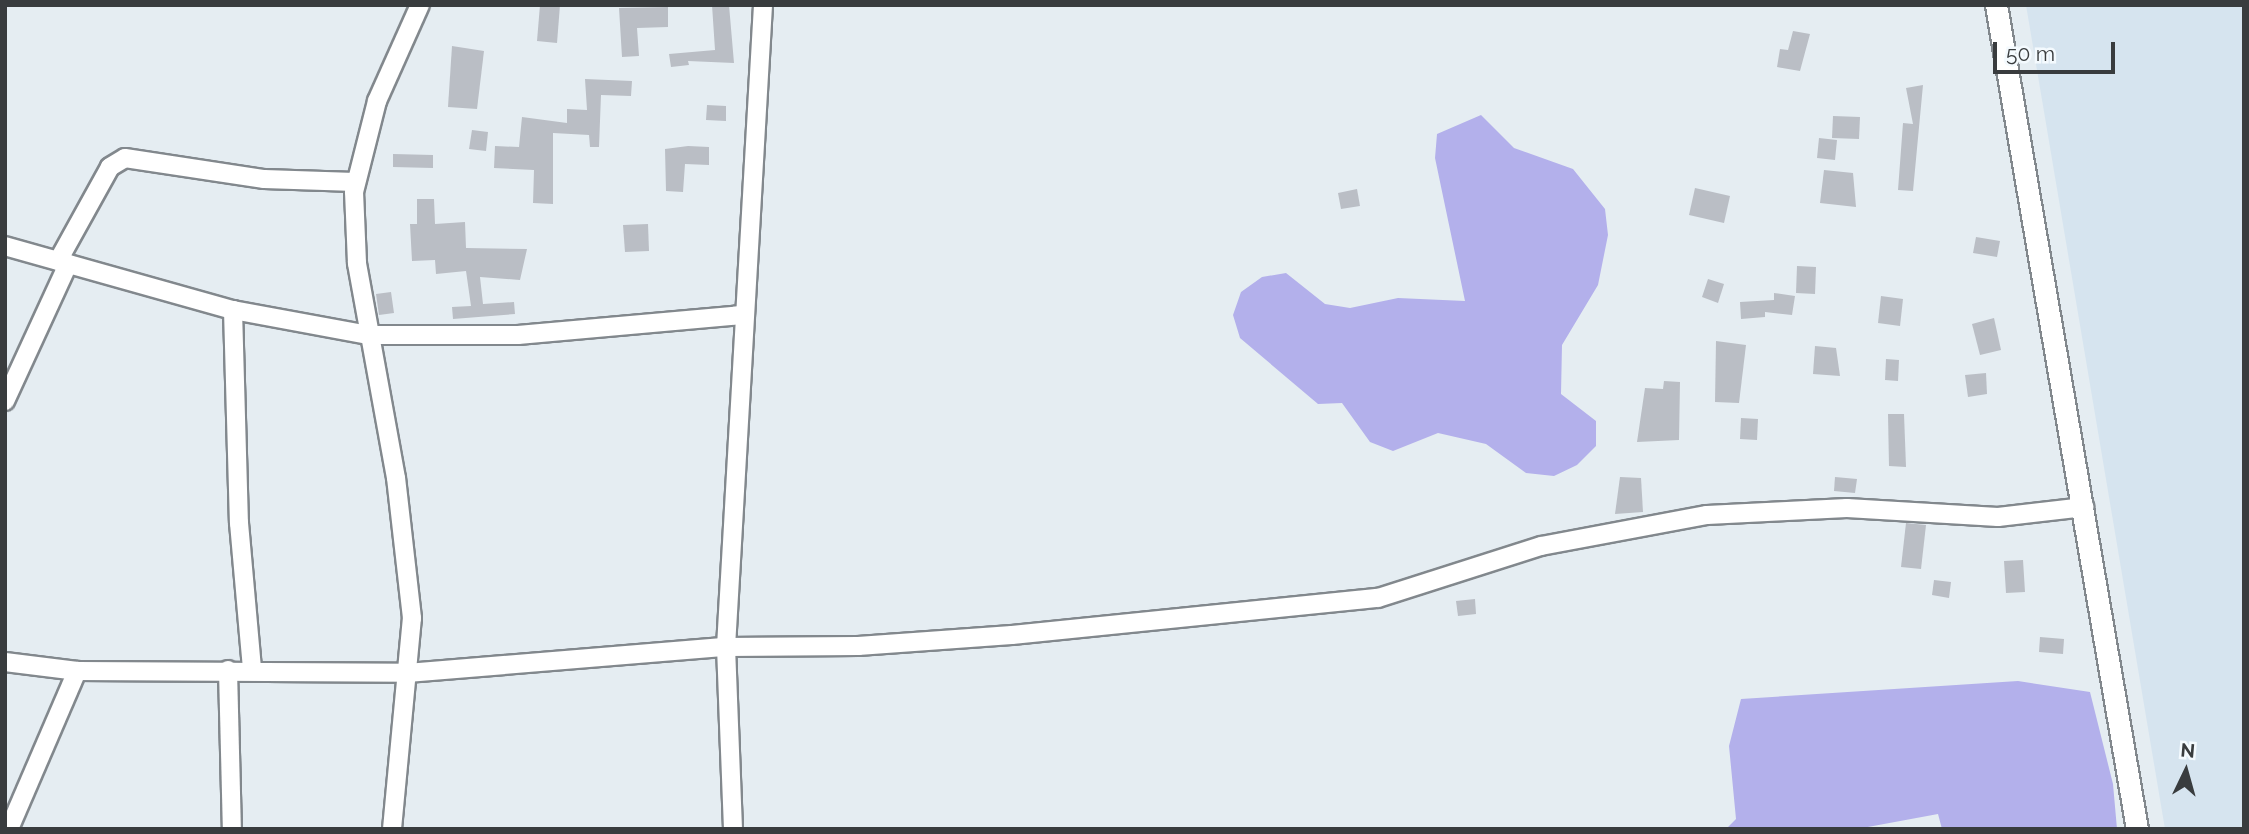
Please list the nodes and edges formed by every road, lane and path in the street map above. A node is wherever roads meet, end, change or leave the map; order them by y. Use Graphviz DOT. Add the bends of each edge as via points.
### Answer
graph roads {
  1 [pos="420,5"];
  2 [pos="763,5"];
  3 [pos="1996,5"];
  4 [pos="355,182"];
  5 [pos="5,246"];
  6 [pos="63,262"];
  7 [pos="233,310"];
  8 [pos="744,314"];
  9 [pos="368,335"];
  10 [pos="5,401"];
  11 [pos="2084,507"];
  12 [pos="726,647"];
  13 [pos="5,662"];
  14 [pos="251,669"];
  15 [pos="228,670"];
  16 [pos="77,671"];
  17 [pos="407,673"];
  18 [pos="9,829"];
  19 [pos="232,829"];
  20 [pos="392,829"];
  21 [pos="733,829"];
  22 [pos="2137,829"];
  1 -- 4 [label="street" via="377,101"];
  2 -- 8 [label="street"];
  3 -- 11 [label="street"];
  4 -- 6 [label="street" via="264,179 157,159 125,158 110,167"];
  4 -- 9 [label="street" via="357,263"];
  5 -- 6 [label="street"];
  6 -- 7 [label="street"];
  6 -- 10 [label="street"];
  7 -- 9 [label="street"];
  7 -- 14 [label="street" via="239,523"];
  8 -- 9 [label="street" via="518,335"];
  8 -- 12 [label="street"];
  9 -- 17 [label="street" via="398,491 412,618"];
  11 -- 12 [label="street" via="1998,517 1847,508 1707,516 1541,546 1378,598 1322,606 897,643"];
  11 -- 22 [label="street"];
  12 -- 17 [label="street"];
  12 -- 21 [label="street"];
  13 -- 16 [label="street"];
  14 -- 15 [label="street"];
  14 -- 17 [label="street"];
  15 -- 16 [label="street"];
  15 -- 19 [label="street"];
  16 -- 18 [label="street"];
  17 -- 20 [label="street"];
}
